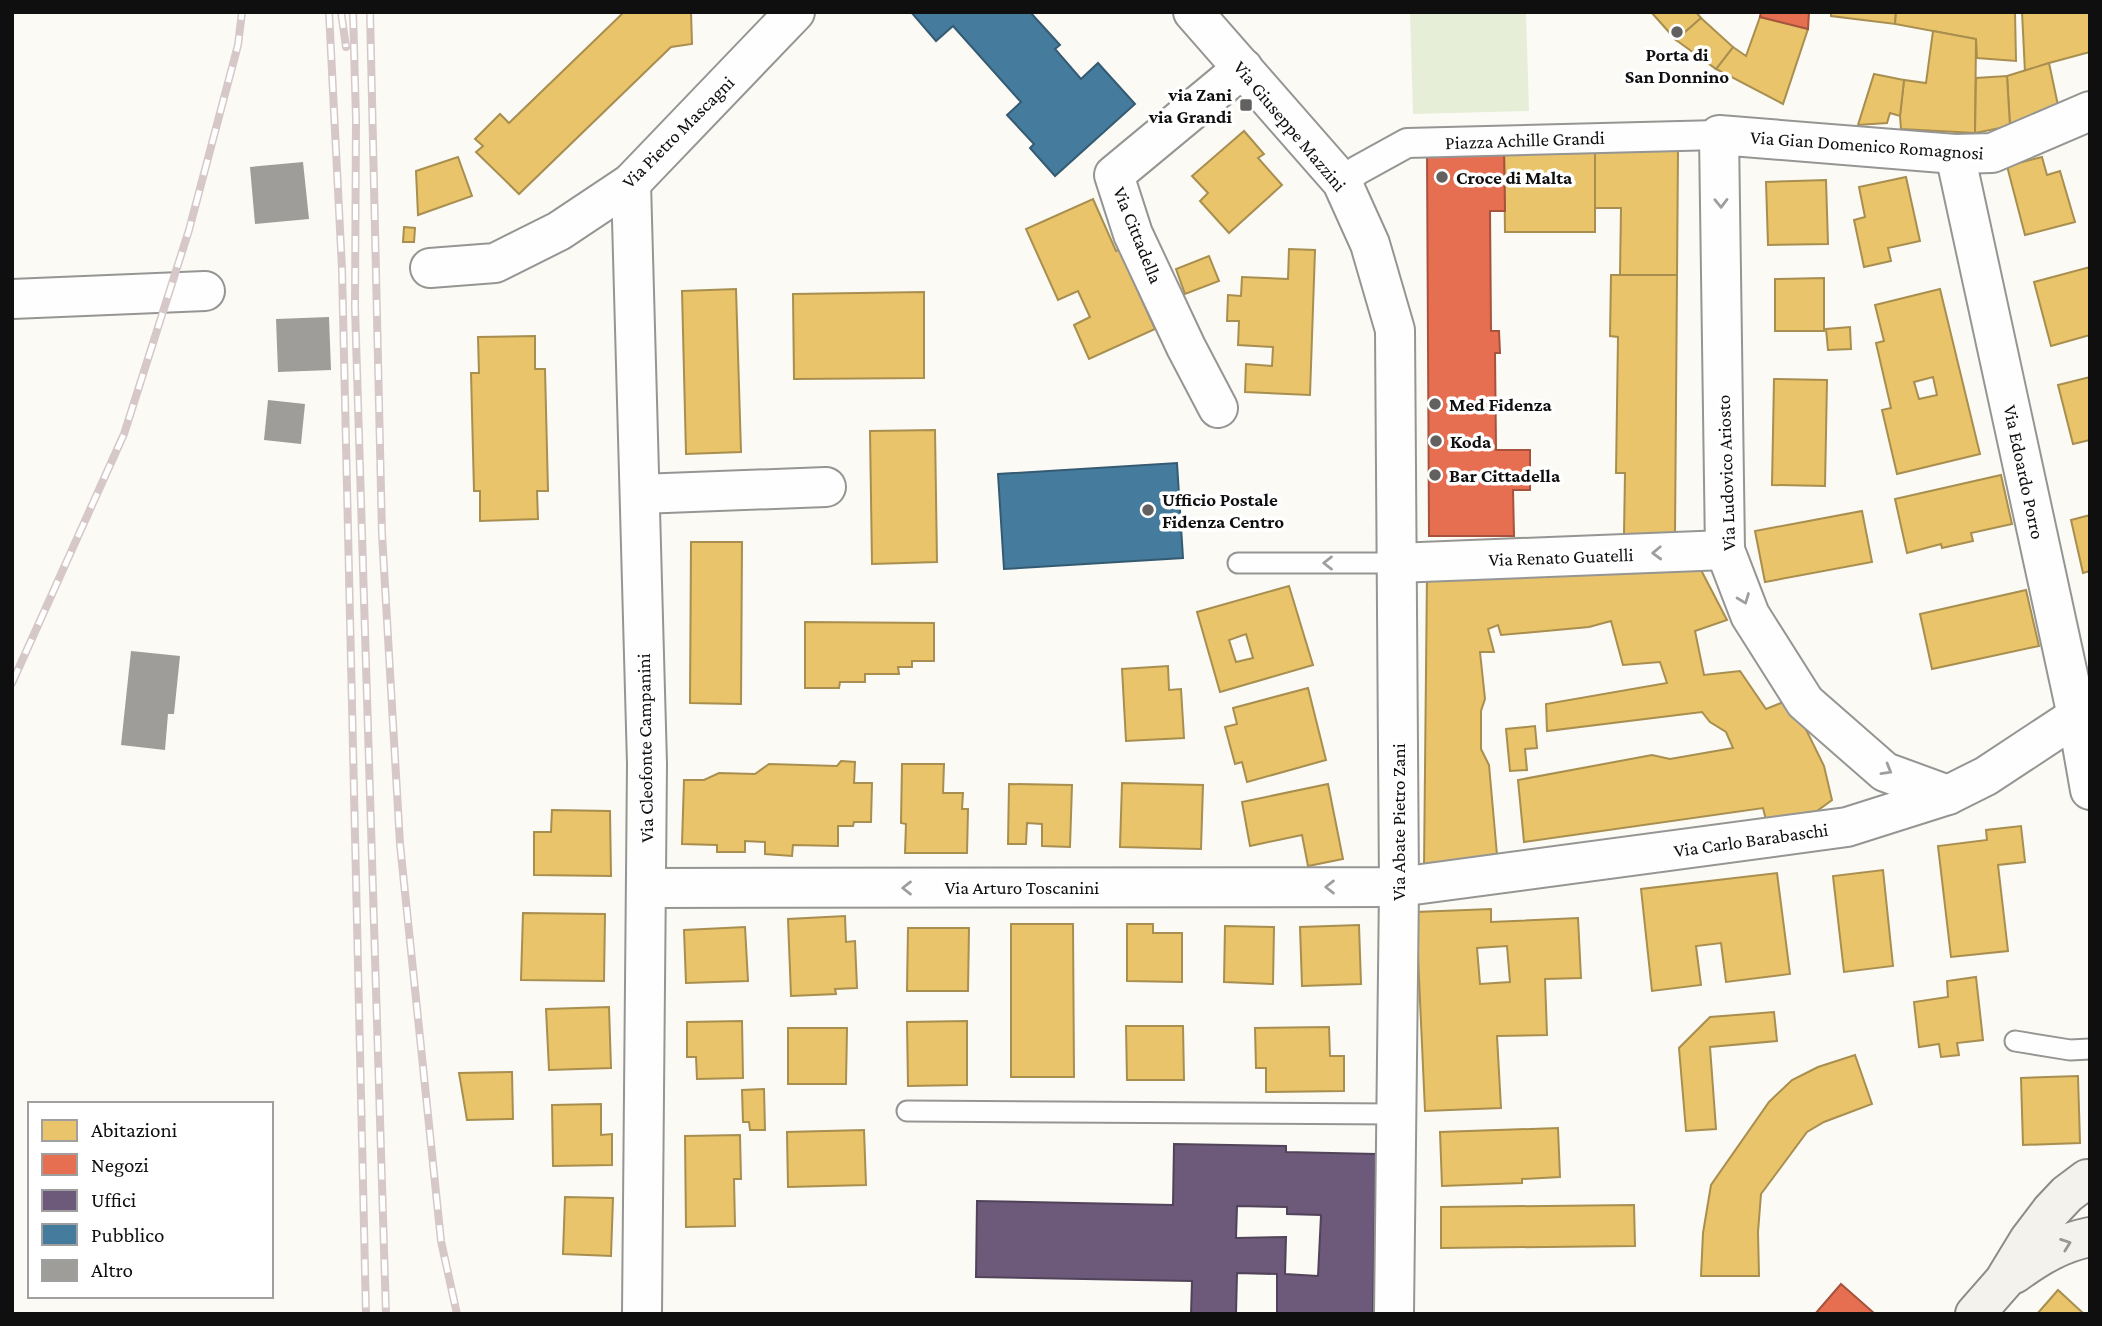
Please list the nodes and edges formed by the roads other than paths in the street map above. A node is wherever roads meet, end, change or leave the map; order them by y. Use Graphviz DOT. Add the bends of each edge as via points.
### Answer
graph roads {
  1 [pos="795,12"];
  2 [pos="1194,12"];
  3 [pos="1243,68"];
  4 [pos="2090,111"];
  5 [pos="1719,135"];
  6 [pos="1955,154"];
  7 [pos="1342,182"];
  8 [pos="631,183"];
  9 [pos="430,268"];
  10 [pos="205,291"];
  11 [pos="12,299"];
  12 [pos="1395,330"];
  13 [pos="1218,408"];
  14 [pos="826,487"];
  15 [pos="640,494"];
  16 [pos="1725,550"];
  17 [pos="1238,563"];
  18 [pos="1396,563"];
  19 [pos="2083,710"];
  20 [pos="2090,790"];
  21 [pos="1948,795"];
  22 [pos="1399,887"];
  23 [pos="646,888"];
  24 [pos="2015,1041"];
  25 [pos="2090,1049"];
  26 [pos="907,1111"];
  27 [pos="1396,1114"];
  28 [pos="2089,1189"];
  29 [pos="2090,1237"];
  30 [pos="2004,1281"];
  31 [pos="642,1314"];
  32 [pos="1394,1314"];
  33 [pos="1975,1314"];
  1 -- 8 [label="street, Via Pietro Mascagni"];
  2 -- 3 [label="street, Via Giuseppe Mazzini"];
  3 -- 7 [label="street, Via Giuseppe Mazzini"];
  3 -- 13 [label="street, Via Cittadella" via="1114,175 1133,234"];
  4 -- 6 [label="street, Via Gian Domenico Romagnosi" via="1992,153"];
  5 -- 6 [label="street, Via Gian Domenico Romagnosi"];
  5 -- 7 [label="street, Piazza Achille Grandi" via="1407,143"];
  5 -- 16 [label="street, Via Ludovico Ariosto, one-way"];
  6 -- 19 [label="street, Via Edoardo Porro"];
  7 -- 12 [label="street, Via Giuseppe Mazzini" via="1370,244"];
  8 -- 9 [label="street, Via Pietro Mascagni" via="559,231 495,263"];
  8 -- 15 [label="street, Via Cleofonte Campanini"];
  10 -- 11 [label="street"];
  12 -- 18 [label="street, Via Abate Pietro Zani"];
  14 -- 15 [label="street"];
  15 -- 23 [label="street, Via Cleofonte Campanini"];
  16 -- 18 [label="street, Via Renato Guatelli, one-way"];
  16 -- 21 [label="street, Via Ludovico Ariosto, one-way" via="1750,615 1805,702 1885,772"];
  18 -- 17 [label="lane, one-way"];
  18 -- 22 [label="street, Via Abate Pietro Zani"];
  19 -- 20 [label="street, Via Edoardo Porro"];
  19 -- 21 [label="street, Via Carlo Barabaschi" via="1986,776"];
  21 -- 22 [label="street, Via Carlo Barabaschi" via="1847,828"];
  22 -- 23 [label="street, Via Arturo Toscanini, one-way"];
  22 -- 27 [label="street, Via Abate Pietro Zani"];
  23 -- 31 [label="street, Via Cleofonte Campanini"];
  24 -- 25 [label="lane"];
  26 -- 27 [label="lane"];
  27 -- 32 [label="street, Via Abate Pietro Zani"];
  28 -- 30 [label="main road" via="2067,1194 2051,1211"];
  30 -- 29 [label="main road, one-way" via="2068,1241"];
  30 -- 33 [label="main road"];
}
